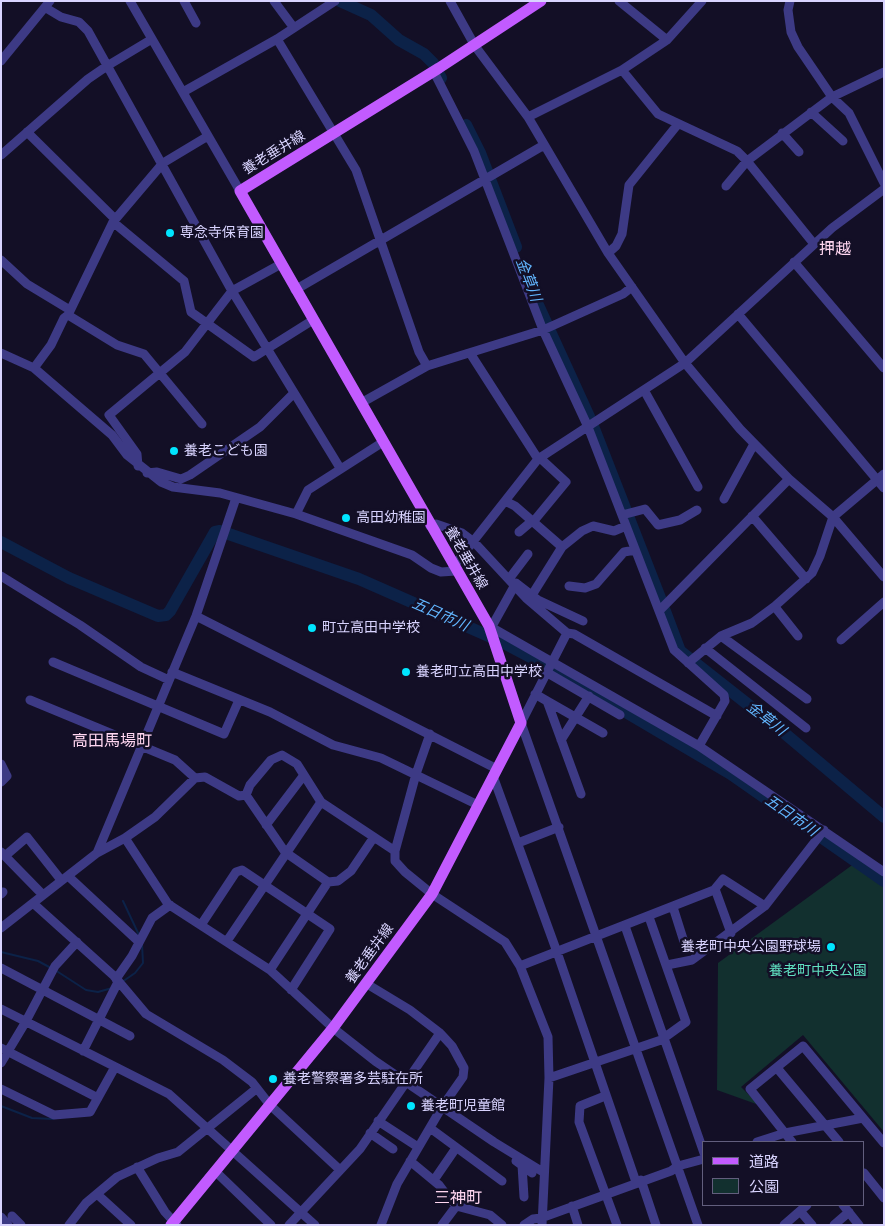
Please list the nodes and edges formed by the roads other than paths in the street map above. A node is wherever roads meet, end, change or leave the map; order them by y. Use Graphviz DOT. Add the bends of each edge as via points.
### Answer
graph roads {
  1 [pos="130,1"];
  2 [pos="184,1"];
  3 [pos="274,1"];
  4 [pos="450,1"];
  5 [pos="541,1"];
  6 [pos="619,1"];
  7 [pos="702,1"];
  8 [pos="790,1"];
  9 [pos="334,2"];
  10 [pos="48,5"];
  11 [pos="196,23"];
  12 [pos="294,28"];
  13 [pos="152,39"];
  14 [pos="277,39"];
  15 [pos="667,40"];
  16 [pos="475,46"];
  17 [pos="1,61"];
  18 [pos="107,66"];
  19 [pos="436,70"];
  20 [pos="622,70"];
  21 [pos="884,72"];
  22 [pos="183,92"];
  23 [pos="832,97"];
  24 [pos="811,112"];
  25 [pos="528,117"];
  26 [pos="678,124"];
  27 [pos="27,132"];
  28 [pos="335,133"];
  29 [pos="782,133"];
  30 [pos="208,136"];
  31 [pos="843,141"];
  32 [pos="544,145"];
  33 [pos="799,152"];
  34 [pos="1,155"];
  35 [pos="747,161"];
  36 [pos="163,162"];
  37 [pos="485,179"];
  38 [pos="884,183"];
  39 [pos="726,186"];
  40 [pos="884,189"];
  41 [pos="240,191"];
  42 [pos="114,220"];
  43 [pos="381,239"];
  44 [pos="814,244"];
  45 [pos="608,253"];
  46 [pos="1,260"];
  47 [pos="794,262"];
  48 [pos="281,264"];
  49 [pos="632,287"];
  50 [pos="232,290"];
  51 [pos="295,290"];
  52 [pos="69,313"];
  53 [pos="738,314"];
  54 [pos="313,320"];
  55 [pos="207,323"];
  56 [pos="543,330"];
  57 [pos="267,348"];
  58 [pos="1,353"];
  59 [pos="470,353"];
  60 [pos="685,363"];
  61 [pos="427,366"];
  62 [pos="34,368"];
  63 [pos="884,368"];
  64 [pos="160,374"];
  65 [pos="644,390"];
  66 [pos="294,392"];
  67 [pos="361,403"];
  68 [pos="202,424"];
  69 [pos="588,427"];
  70 [pos="383,442"];
  71 [pos="754,444"];
  72 [pos="539,458"];
  73 [pos="138,466"];
  74 [pos="340,468"];
  75 [pos="147,473"];
  76 [pos="880,477"];
  77 [pos="789,479"];
  78 [pos="698,487"];
  79 [pos="884,488"];
  80 [pos="236,498"];
  81 [pos="724,499"];
  82 [pos="505,501"];
  83 [pos="698,510"];
  84 [pos="296,514"];
  85 [pos="626,514"];
  86 [pos="752,516"];
  87 [pos="833,518"];
  88 [pos="532,521"];
  89 [pos="430,526"];
  90 [pos="626,526"];
  91 [pos="519,532"];
  92 [pos="474,542"];
  93 [pos="562,548"];
  94 [pos="636,550"];
  95 [pos="528,554"];
  96 [pos="454,569"];
  97 [pos="1,576"];
  98 [pos="884,577"];
  99 [pos="806,579"];
  100 [pos="512,582"];
  101 [pos="569,586"];
  102 [pos="532,595"];
  103 [pos="884,602"];
  104 [pos="775,607"];
  105 [pos="659,611"];
  106 [pos="196,616"];
  107 [pos="583,621"];
  108 [pos="490,629"];
  109 [pos="567,634"];
  110 [pos="721,636"];
  111 [pos="798,636"];
  112 [pos="841,640"];
  113 [pos="705,648"];
  114 [pos="552,660"];
  115 [pos="691,660"];
  116 [pos="53,662"];
  117 [pos="546,672"];
  118 [pos="171,676"];
  119 [pos="535,694"];
  120 [pos="589,696"];
  121 [pos="807,699"];
  122 [pos="30,700"];
  123 [pos="239,700"];
  124 [pos="547,701"];
  125 [pos="159,708"];
  126 [pos="620,715"];
  127 [pos="716,716"];
  128 [pos="576,717"];
  129 [pos="521,723"];
  130 [pos="806,728"];
  131 [pos="603,733"];
  132 [pos="430,734"];
  133 [pos="561,740"];
  134 [pos="698,746"];
  135 [pos="142,747"];
  136 [pos="1,764"];
  137 [pos="495,772"];
  138 [pos="416,774"];
  139 [pos="304,775"];
  140 [pos="195,778"];
  141 [pos="1,782"];
  142 [pos="581,794"];
  143 [pos="246,795"];
  144 [pos="320,802"];
  145 [pos="478,805"];
  146 [pos="266,824"];
  147 [pos="558,827"];
  148 [pos="824,830"];
  149 [pos="374,837"];
  150 [pos="125,838"];
  151 [pos="518,843"];
  152 [pos="395,851"];
  153 [pos="285,852"];
  154 [pos="97,853"];
  155 [pos="3,854"];
  156 [pos="884,872"];
  157 [pos="64,878"];
  158 [pos="328,882"];
  159 [pos="263,884"];
  160 [pos="715,889"];
  161 [pos="432,894"];
  162 [pos="43,895"];
  163 [pos="34,904"];
  164 [pos="170,905"];
  165 [pos="765,906"];
  166 [pos="673,907"];
  167 [pos="308,913"];
  168 [pos="649,916"];
  169 [pos="201,924"];
  170 [pos="625,926"];
  171 [pos="1,928"];
  172 [pos="731,933"];
  173 [pos="597,937"];
  174 [pos="227,941"];
  175 [pos="77,942"];
  176 [pos="139,942"];
  177 [pos="685,945"];
  178 [pos="557,952"];
  179 [pos="667,965"];
  180 [pos="520,966"];
  181 [pos="1,968"];
  182 [pos="270,970"];
  183 [pos="117,980"];
  184 [pos="367,984"];
  185 [pos="291,990"];
  186 [pos="42,992"];
  187 [pos="1,1009"];
  188 [pos="99,1020"];
  189 [pos="26,1023"];
  190 [pos="333,1028"];
  191 [pos="440,1033"];
  192 [pos="130,1036"];
  193 [pos="664,1038"];
  194 [pos="637,1049"];
  195 [pos="4,1050"];
  196 [pos="83,1051"];
  197 [pos="1,1063"];
  198 [pos="594,1063"];
  199 [pos="114,1067"];
  200 [pos="776,1068"];
  201 [pos="549,1078"];
  202 [pos="407,1082"];
  203 [pos="1,1089"];
  204 [pos="256,1089"];
  205 [pos="606,1096"];
  206 [pos="98,1098"];
  207 [pos="270,1105"];
  208 [pos="442,1107"];
  209 [pos="863,1118"];
  210 [pos="378,1121"];
  211 [pos="825,1126"];
  212 [pos="430,1128"];
  213 [pos="208,1129"];
  214 [pos="370,1133"];
  215 [pos="785,1134"];
  216 [pos="760,1141"];
  217 [pos="791,1141"];
  218 [pos="837,1141"];
  219 [pos="884,1143"];
  220 [pos="500,1146"];
  221 [pos="418,1147"];
  222 [pos="702,1147"];
  223 [pos="456,1148"];
  224 [pos="393,1149"];
  225 [pos="233,1150"];
  226 [pos="702,1160"];
  227 [pos="410,1161"];
  228 [pos="522,1165"];
  229 [pos="678,1166"];
  230 [pos="137,1167"];
  231 [pos="339,1169"];
  232 [pos="215,1171"];
  233 [pos="543,1172"];
  234 [pos="532,1173"];
  235 [pos="865,1175"];
  236 [pos="434,1180"];
  237 [pos="502,1181"];
  238 [pos="638,1181"];
  239 [pos="97,1194"];
  240 [pos="606,1194"];
  241 [pos="524,1197"];
  242 [pos="884,1198"];
  243 [pos="457,1205"];
  244 [pos="572,1206"];
  245 [pos="804,1208"];
  246 [pos="846,1208"];
  247 [pos="301,1211"];
  248 [pos="1,1217"];
  249 [pos="10,1220"];
  250 [pos="542,1221"];
  251 [pos="174,1224"];
  252 [pos="21,1225"];
  253 [pos="68,1225"];
  254 [pos="131,1225"];
  255 [pos="271,1225"];
  256 [pos="289,1225"];
  257 [pos="315,1225"];
  258 [pos="381,1225"];
  259 [pos="442,1225"];
  260 [pos="502,1225"];
  261 [pos="524,1225"];
  262 [pos="578,1225"];
  263 [pos="617,1225"];
  264 [pos="656,1225"];
  265 [pos="698,1225"];
  266 [pos="784,1225"];
  267 [pos="812,1225"];
  268 [pos="834,1225"];
  269 [pos="859,1225"];
  1 -- 13 [label="street"];
  2 -- 11 [label="street"];
  3 -- 12 [label="street"];
  4 -- 16 [label="street"];
  5 -- 16 [label="main road, 養老垂井線"];
  6 -- 15 [label="street"];
  7 -- 15 [label="street"];
  8 -- 23 [label="street" via="791,32"];
  9 -- 12 [label="street"];
  10 -- 17 [label="street"];
  10 -- 18 [label="street" via="61,16 84,26"];
  12 -- 14 [label="street"];
  13 -- 18 [label="street"];
  13 -- 22 [label="street"];
  14 -- 22 [label="street"];
  14 -- 28 [label="street"];
  15 -- 20 [label="street"];
  16 -- 19 [label="main road, 養老垂井線"];
  16 -- 25 [label="street"];
  18 -- 27 [label="street"];
  18 -- 36 [label="street"];
  19 -- 28 [label="main road, 養老垂井線"];
  19 -- 37 [label="street"];
  20 -- 25 [label="street"];
  20 -- 26 [label="street" via="658,114"];
  21 -- 23 [label="street"];
  22 -- 30 [label="street"];
  23 -- 24 [label="street"];
  23 -- 38 [label="street" via="849,113"];
  24 -- 29 [label="street"];
  24 -- 31 [label="street"];
  25 -- 32 [label="street"];
  26 -- 35 [label="street" via="737,151"];
  26 -- 45 [label="street" via="630,185 622,234"];
  27 -- 34 [label="street"];
  27 -- 42 [label="street"];
  28 -- 41 [label="main road, 養老垂井線"];
  28 -- 43 [label="street" via="356,170"];
  29 -- 33 [label="street"];
  29 -- 35 [label="street"];
  30 -- 36 [label="street"];
  30 -- 41 [label="street"];
  32 -- 37 [label="street"];
  32 -- 45 [label="street"];
  35 -- 39 [label="street"];
  35 -- 44 [label="street"];
  36 -- 42 [label="street"];
  36 -- 50 [label="street"];
  37 -- 43 [label="street"];
  37 -- 56 [label="street"];
  40 -- 44 [label="street"];
  41 -- 48 [label="main road, 養老垂井線"];
  42 -- 52 [label="street"];
  42 -- 55 [label="street" via="184,281 191,312"];
  43 -- 51 [label="street"];
  43 -- 61 [label="street" via="409,324"];
  44 -- 47 [label="street"];
  45 -- 49 [label="street"];
  46 -- 52 [label="street" via="27,284"];
  47 -- 53 [label="street"];
  47 -- 63 [label="street"];
  48 -- 50 [label="street"];
  48 -- 51 [label="main road, 養老垂井線"];
  49 -- 56 [label="street" via="624,294"];
  49 -- 60 [label="street"];
  50 -- 55 [label="street"];
  50 -- 57 [label="street"];
  51 -- 54 [label="main road, 養老垂井線"];
  52 -- 62 [label="street"];
  52 -- 64 [label="street" via="117,345 144,354"];
  53 -- 60 [label="street"];
  53 -- 76 [label="street"];
  54 -- 57 [label="street"];
  54 -- 67 [label="main road, 養老垂井線"];
  55 -- 57 [label="street" via="254,357"];
  55 -- 64 [label="street" via="185,352"];
  56 -- 59 [label="street"];
  56 -- 69 [label="street"];
  57 -- 66 [label="street"];
  58 -- 62 [label="street"];
  59 -- 61 [label="street"];
  59 -- 72 [label="street"];
  60 -- 65 [label="street"];
  60 -- 71 [label="street"];
  61 -- 67 [label="street"];
  62 -- 73 [label="street" via="112,435"];
  64 -- 68 [label="street"];
  64 -- 73 [label="street" via="109,415 137,454"];
  65 -- 69 [label="street"];
  65 -- 78 [label="street"];
  66 -- 74 [label="street"];
  66 -- 75 [label="street" via="260,427 190,475 181,479 157,472"];
  67 -- 70 [label="main road, 養老垂井線"];
  69 -- 72 [label="street"];
  69 -- 85 [label="street"];
  70 -- 74 [label="street"];
  70 -- 89 [label="main road, 養老垂井線"];
  71 -- 77 [label="street"];
  71 -- 81 [label="street"];
  72 -- 82 [label="street"];
  72 -- 88 [label="street" via="566,482"];
  73 -- 75 [label="street"];
  74 -- 84 [label="street" via="308,490"];
  75 -- 80 [label="street" via="173,487"];
  76 -- 79 [label="street"];
  76 -- 87 [label="street"];
  77 -- 86 [label="street"];
  77 -- 87 [label="street"];
  80 -- 84 [label="street"];
  80 -- 106 [label="street"];
  82 -- 88 [label="street"];
  82 -- 92 [label="street"];
  83 -- 85 [label="street" via="680,520 658,525 645,509"];
  84 -- 96 [label="street" via="412,555 441,572"];
  85 -- 90 [label="street"];
  86 -- 99 [label="street"];
  86 -- 105 [label="street"];
  87 -- 98 [label="street"];
  87 -- 99 [label="street" via="820,556"];
  88 -- 91 [label="street"];
  88 -- 93 [label="street"];
  89 -- 92 [label="street" via="436,524 462,533"];
  89 -- 96 [label="main road, 養老垂井線"];
  90 -- 93 [label="street" via="614,531 593,526"];
  90 -- 94 [label="street"];
  92 -- 96 [label="street"];
  92 -- 100 [label="street"];
  93 -- 102 [label="street"];
  94 -- 101 [label="street" via="624,552 596,584 584,588"];
  94 -- 105 [label="street"];
  95 -- 100 [label="street"];
  96 -- 108 [label="main road, 養老垂井線"];
  97 -- 118 [label="street" via="141,667"];
  99 -- 104 [label="street"];
  100 -- 102 [label="street"];
  100 -- 108 [label="street"];
  100 -- 109 [label="street" via="540,612"];
  102 -- 107 [label="street"];
  103 -- 112 [label="street"];
  104 -- 110 [label="street" via="752,623"];
  104 -- 111 [label="street"];
  105 -- 115 [label="street" via="674,650"];
  106 -- 118 [label="street"];
  106 -- 132 [label="street"];
  108 -- 114 [label="street"];
  108 -- 129 [label="main road, 養老垂井線"];
  109 -- 114 [label="street"];
  109 -- 127 [label="street" via="574,634"];
  110 -- 113 [label="street"];
  110 -- 121 [label="street"];
  113 -- 115 [label="street"];
  113 -- 130 [label="street"];
  114 -- 117 [label="street"];
  114 -- 134 [label="street"];
  115 -- 127 [label="street" via="724,695"];
  116 -- 125 [label="street"];
  117 -- 119 [label="street"];
  117 -- 120 [label="street"];
  118 -- 123 [label="street"];
  118 -- 125 [label="street"];
  119 -- 124 [label="street"];
  119 -- 129 [label="street"];
  120 -- 126 [label="street"];
  120 -- 128 [label="street"];
  122 -- 135 [label="street"];
  123 -- 125 [label="street" via="224,734"];
  123 -- 138 [label="street" via="270,712 333,745 381,758"];
  124 -- 128 [label="street"];
  124 -- 133 [label="street"];
  125 -- 135 [label="street"];
  127 -- 134 [label="street"];
  128 -- 131 [label="street"];
  128 -- 133 [label="street"];
  129 -- 137 [label="main road, 養老垂井線"];
  129 -- 147 [label="street"];
  132 -- 137 [label="street"];
  132 -- 138 [label="street"];
  133 -- 142 [label="street"];
  134 -- 148 [label="street"];
  135 -- 140 [label="street" via="175,760"];
  135 -- 154 [label="street"];
  136 -- 141 [label="street" via="6,776"];
  137 -- 145 [label="main road, 養老垂井線"];
  137 -- 151 [label="street"];
  138 -- 145 [label="street"];
  138 -- 152 [label="street"];
  139 -- 143 [label="street" via="297,764 282,755 271,760 250,785"];
  139 -- 144 [label="street"];
  139 -- 146 [label="street"];
  140 -- 143 [label="street" via="205,777 239,796"];
  140 -- 150 [label="street" via="155,817"];
  143 -- 146 [label="street"];
  144 -- 149 [label="street"];
  144 -- 153 [label="street"];
  145 -- 161 [label="main road, 養老垂井線"];
  146 -- 153 [label="street"];
  147 -- 151 [label="street"];
  147 -- 173 [label="street"];
  148 -- 156 [label="street"];
  148 -- 165 [label="street"];
  149 -- 152 [label="street"];
  149 -- 158 [label="street" via="351,871 338,881"];
  150 -- 154 [label="street"];
  150 -- 164 [label="street"];
  151 -- 178 [label="street"];
  152 -- 161 [label="street" via="395,861"];
  153 -- 158 [label="street"];
  153 -- 159 [label="street"];
  154 -- 157 [label="street"];
  155 -- 157 [label="street" via="27,837"];
  155 -- 162 [label="street"];
  157 -- 162 [label="street"];
  157 -- 176 [label="street"];
  158 -- 167 [label="street"];
  159 -- 167 [label="street"];
  159 -- 169 [label="street" via="242,870 236,872"];
  159 -- 174 [label="street"];
  160 -- 165 [label="street" via="723,879"];
  160 -- 166 [label="street"];
  160 -- 172 [label="street"];
  161 -- 180 [label="street" via="505,942"];
  161 -- 184 [label="main road, 養老垂井線"];
  162 -- 163 [label="street"];
  163 -- 171 [label="street"];
  163 -- 175 [label="street"];
  164 -- 169 [label="street"];
  164 -- 176 [label="street" via="152,918"];
  165 -- 172 [label="street"];
  166 -- 168 [label="street"];
  166 -- 177 [label="street"];
  167 -- 182 [label="street"];
  167 -- 185 [label="street" via="330,929"];
  168 -- 170 [label="street"];
  168 -- 179 [label="street"];
  169 -- 174 [label="street"];
  170 -- 173 [label="street"];
  170 -- 193 [label="street"];
  172 -- 179 [label="street" via="692,960"];
  173 -- 178 [label="street"];
  173 -- 194 [label="street"];
  174 -- 182 [label="street"];
  175 -- 183 [label="street"];
  175 -- 186 [label="street" via="55,966"];
  176 -- 183 [label="street"];
  178 -- 180 [label="street"];
  178 -- 198 [label="street"];
  179 -- 193 [label="street" via="686,1022"];
  180 -- 201 [label="street" via="548,1037"];
  181 -- 186 [label="street"];
  182 -- 185 [label="street"];
  183 -- 188 [label="street"];
  183 -- 204 [label="street" via="146,1014 223,1060 252,1082"];
  184 -- 190 [label="main road, 養老垂井線"];
  184 -- 191 [label="street"];
  185 -- 190 [label="street"];
  186 -- 188 [label="street"];
  186 -- 189 [label="street"];
  187 -- 189 [label="street"];
  188 -- 192 [label="street"];
  188 -- 196 [label="street"];
  189 -- 195 [label="street"];
  189 -- 196 [label="street"];
  190 -- 202 [label="street"];
  190 -- 207 [label="main road, 養老垂井線"];
  191 -- 202 [label="street"];
  191 -- 208 [label="street" via="452,1046 464,1068 463,1077"];
  193 -- 194 [label="street"];
  193 -- 222 [label="street"];
  194 -- 198 [label="street"];
  194 -- 229 [label="street"];
  195 -- 197 [label="street"];
  195 -- 206 [label="street"];
  196 -- 199 [label="street"];
  198 -- 201 [label="street"];
  198 -- 205 [label="street"];
  199 -- 206 [label="street"];
  199 -- 213 [label="street" via="169,1094"];
  200 -- 209 [label="street" via="803,1046"];
  200 -- 211 [label="street"];
  200 -- 215 [label="street" via="750,1089"];
  201 -- 233 [label="street"];
  202 -- 208 [label="street"];
  202 -- 210 [label="street"];
  203 -- 206 [label="street" via="54,1115 90,1112"];
  204 -- 207 [label="street"];
  204 -- 213 [label="street"];
  205 -- 238 [label="street"];
  205 -- 240 [label="street" via="580,1106 579,1122"];
  207 -- 225 [label="main road, 養老垂井線"];
  207 -- 231 [label="street"];
  208 -- 212 [label="street"];
  208 -- 220 [label="street"];
  209 -- 211 [label="street"];
  209 -- 219 [label="street"];
  210 -- 214 [label="street"];
  210 -- 221 [label="street"];
  211 -- 215 [label="street"];
  211 -- 218 [label="street"];
  212 -- 221 [label="street"];
  212 -- 223 [label="street"];
  213 -- 225 [label="street"];
  213 -- 230 [label="street" via="178,1152"];
  214 -- 224 [label="street"];
  214 -- 231 [label="street" via="360,1149"];
  215 -- 216 [label="street"];
  215 -- 217 [label="street"];
  220 -- 228 [label="street"];
  220 -- 233 [label="street"];
  221 -- 227 [label="street"];
  223 -- 236 [label="street"];
  223 -- 237 [label="street"];
  225 -- 232 [label="main road, 養老垂井線"];
  225 -- 247 [label="street"];
  226 -- 229 [label="street"];
  227 -- 236 [label="street"];
  227 -- 258 [label="street"];
  228 -- 234 [label="street"];
  228 -- 241 [label="street"];
  229 -- 238 [label="street"];
  229 -- 265 [label="street"];
  230 -- 239 [label="street" via="117,1177"];
  230 -- 251 [label="street"];
  231 -- 247 [label="street"];
  232 -- 251 [label="main road, 養老垂井線"];
  232 -- 255 [label="street"];
  233 -- 250 [label="street"];
  235 -- 242 [label="street"];
  236 -- 243 [label="street"];
  238 -- 240 [label="street"];
  238 -- 264 [label="street"];
  239 -- 253 [label="street"];
  239 -- 254 [label="street"];
  240 -- 244 [label="street"];
  240 -- 263 [label="street"];
  243 -- 259 [label="street"];
  243 -- 260 [label="street" via="490,1215"];
  244 -- 250 [label="street"];
  244 -- 262 [label="street"];
  245 -- 266 [label="street"];
  245 -- 267 [label="street"];
  246 -- 268 [label="street"];
  246 -- 269 [label="street"];
  247 -- 256 [label="street"];
  247 -- 257 [label="street"];
  248 -- 249 [label="street"];
  249 -- 252 [label="street"];
  250 -- 261 [label="street" via="533,1218"];
}
